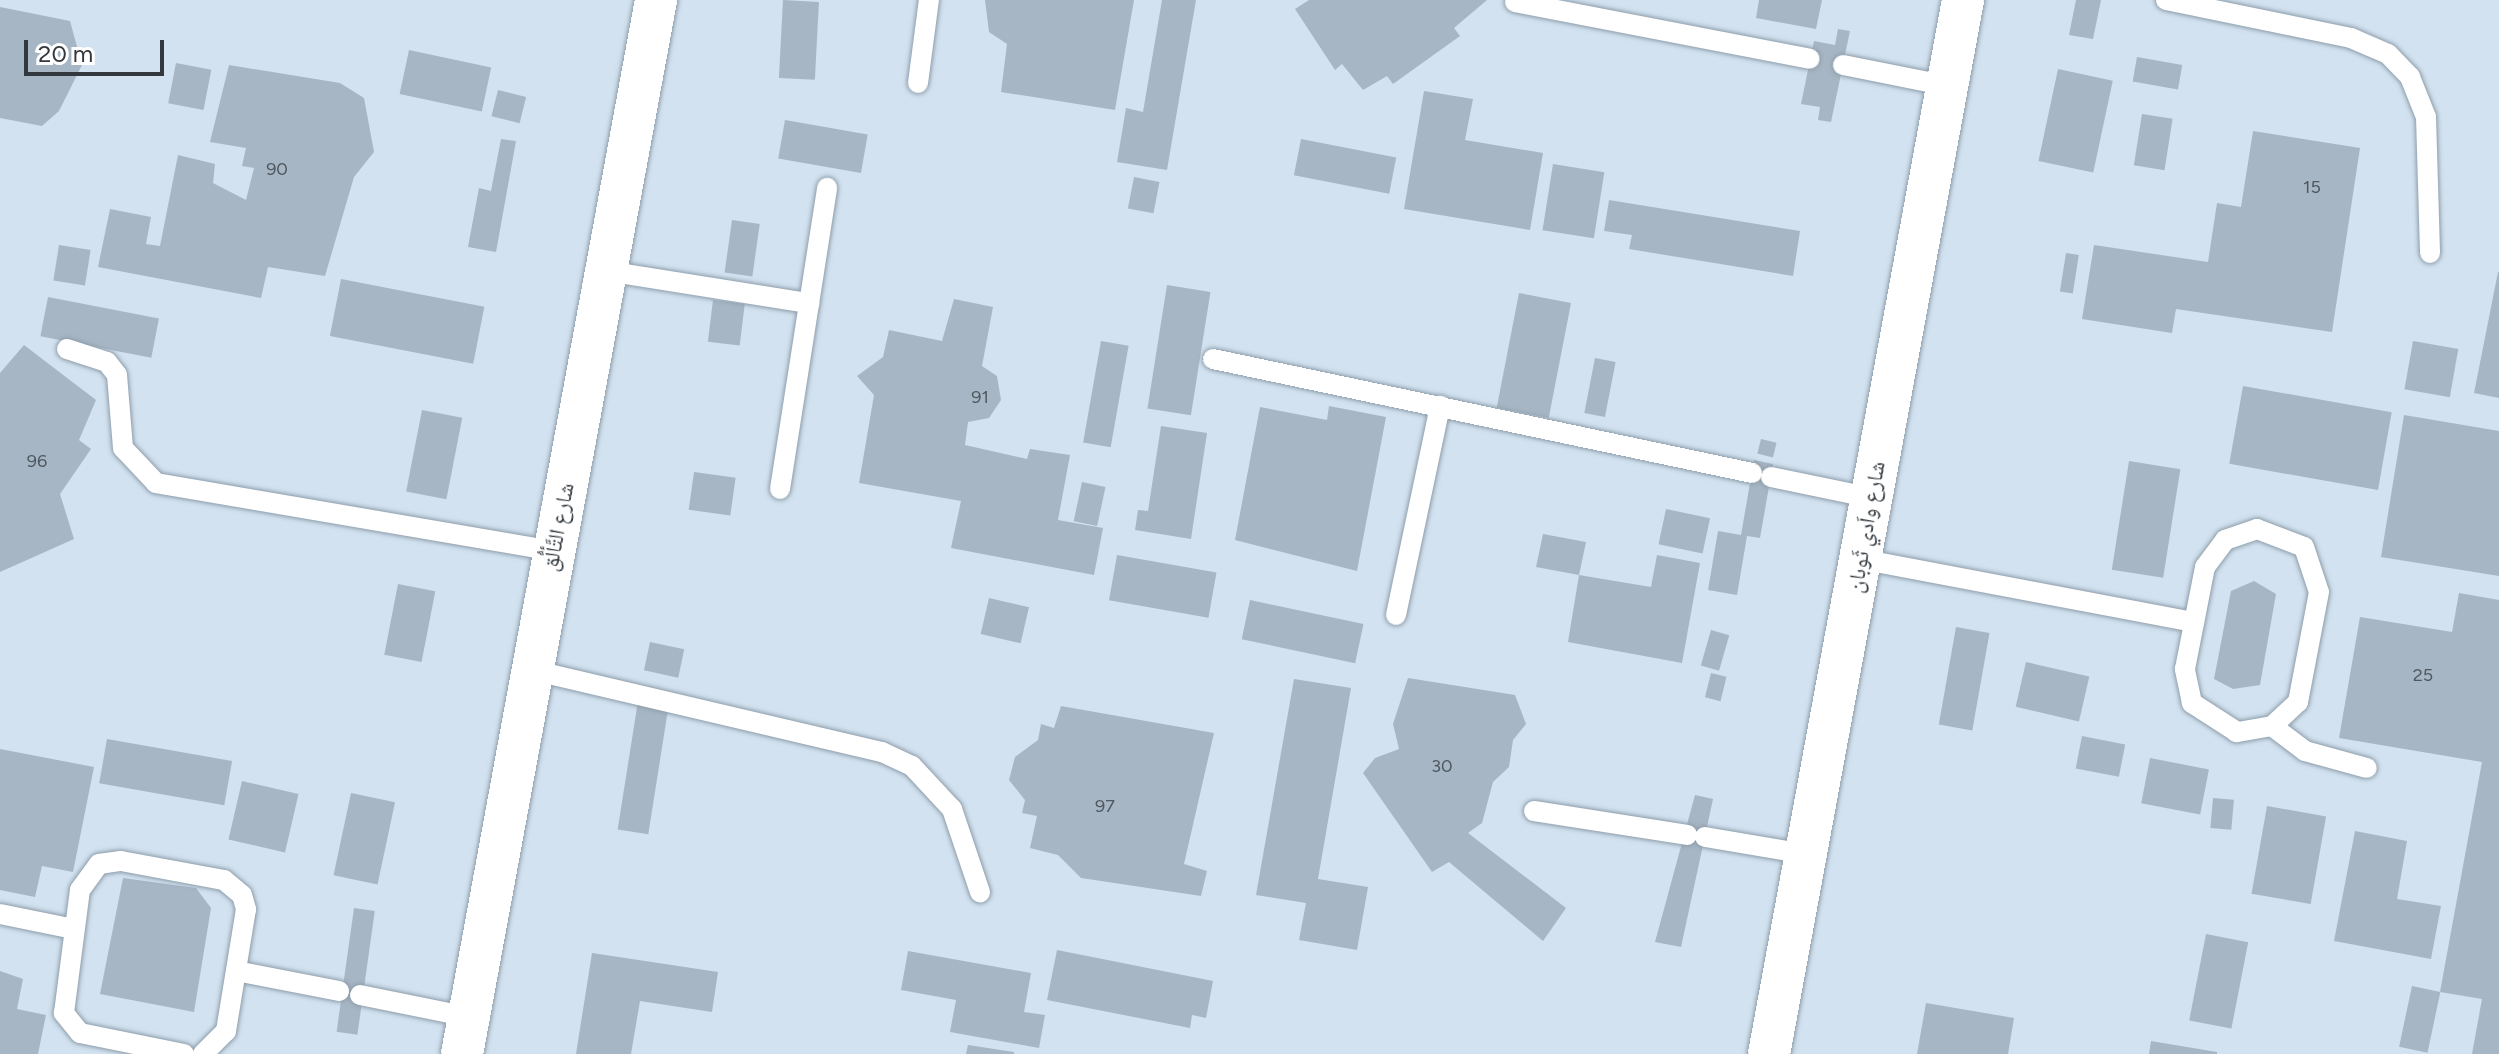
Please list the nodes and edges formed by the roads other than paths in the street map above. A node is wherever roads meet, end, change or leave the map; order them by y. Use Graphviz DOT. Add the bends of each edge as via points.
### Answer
graph roads {
  1 [pos="656,0"];
  2 [pos="929,0"];
  3 [pos="1963,0"];
  4 [pos="2166,0"];
  5 [pos="1515,2"];
  6 [pos="1810,59"];
  7 [pos="1843,65"];
  8 [pos="918,83"];
  9 [pos="1948,86"];
  10 [pos="827,188"];
  11 [pos="2430,253"];
  12 [pos="606,271"];
  13 [pos="809,303"];
  14 [pos="67,349"];
  15 [pos="1213,359"];
  16 [pos="1440,406"];
  17 [pos="780,489"];
  18 [pos="1872,498"];
  19 [pos="554,551"];
  20 [pos="1860,559"];
  21 [pos="1396,615"];
  22 [pos="2194,622"];
  23 [pos="532,670"];
  24 [pos="2272,726"];
  25 [pos="2367,768"];
  26 [pos="1534,811"];
  27 [pos="1806,854"];
  28 [pos="980,892"];
  29 [pos="0,914"];
  30 [pos="74,929"];
  31 [pos="236,971"];
  32 [pos="339,991"];
  33 [pos="360,995"];
  34 [pos="466,1036"];
  35 [pos="184,1054"];
  36 [pos="203,1054"];
  37 [pos="1769,1054"];
  1 -- 12 [label="street, شارع التَّألُّق"];
  2 -- 8 [label="lane"];
  3 -- 9 [label="street, شارع واَدي ثَوبان"];
  4 -- 11 [label="lane" via="2351,38 2388,54 2410,77 2426,117"];
  5 -- 6 [label="lane"];
  7 -- 9 [label="lane"];
  9 -- 18 [label="street, شارع واَدي ثَوبان"];
  10 -- 13 [label="lane"];
  12 -- 13 [label="lane"];
  12 -- 19 [label="street, شارع التَّألُّق"];
  13 -- 17 [label="lane"];
  14 -- 19 [label="lane" via="107,362 117,375 123,448 156,483"];
  15 -- 16 [label="lane"];
  16 -- 18 [label="lane"];
  16 -- 21 [label="lane"];
  18 -- 20 [label="street, شارع واَدي ثَوبان"];
  19 -- 23 [label="street, شارع التَّألُّق"];
  20 -- 22 [label="lane"];
  20 -- 27 [label="street, شارع واَدي ثَوبان"];
  22 -- 24 [label="lane" via="2185,678 2192,703 2219,727"];
  22 -- 24 [label="lane" via="2205,567 2225,540 2273,530 2304,547 2319,578 2314,623 2298,702"];
  23 -- 28 [label="lane" via="882,752 912,766 952,809"];
  23 -- 34 [label="street, شارع التَّألُّق"];
  24 -- 25 [label="lane" via="2305,751"];
  26 -- 27 [label="lane"];
  27 -- 37 [label="street, شارع واَدي ثَوبان"];
  29 -- 30 [label="lane"];
  30 -- 31 [label="lane" via="83,879 99,864 121,861 224,880 246,909"];
  30 -- 35 [label="lane" via="63,999 70,1025"];
  31 -- 32 [label="lane"];
  31 -- 36 [label="lane" via="226,1031"];
  33 -- 34 [label="lane"];
}
